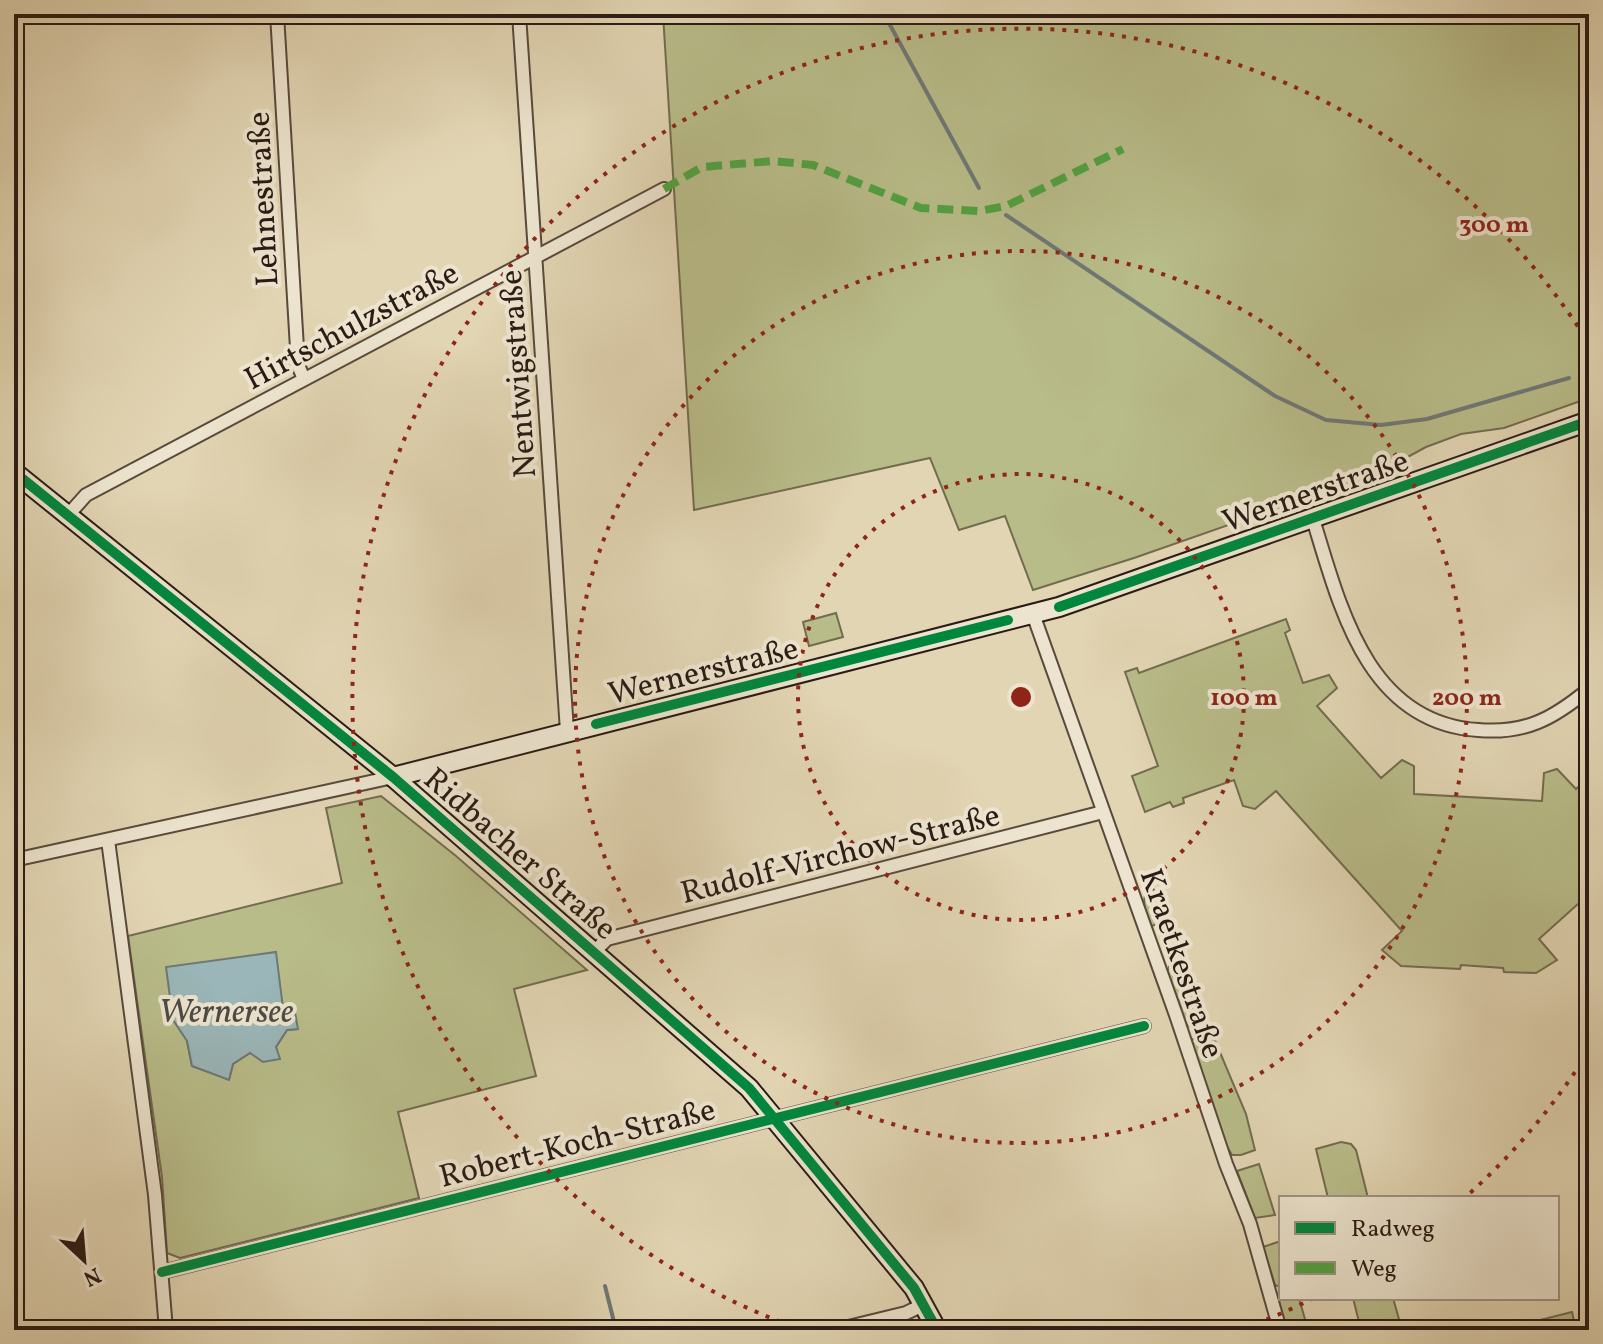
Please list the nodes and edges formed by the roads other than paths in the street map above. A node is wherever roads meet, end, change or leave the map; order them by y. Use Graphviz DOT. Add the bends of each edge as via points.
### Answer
graph roads {
  1 [pos="277,14"];
  2 [pos="519,14"];
  3 [pos="664,189"];
  4 [pos="535,258"];
  5 [pos="304,379"];
  6 [pos="1589,421"];
  7 [pos="14,472"];
  8 [pos="69,514"];
  9 [pos="1313,519"];
  10 [pos="1033,614"];
  11 [pos="1589,689"];
  12 [pos="567,731"];
  13 [pos="393,777"];
  14 [pos="1103,812"];
  15 [pos="108,840"];
  16 [pos="14,860"];
  17 [pos="595,951"];
  18 [pos="1144,1026"];
  19 [pos="775,1119"];
  20 [pos="162,1272"];
  21 [pos="925,1304"];
  22 [pos="166,1330"];
  23 [pos="836,1330"];
  24 [pos="937,1330"];
  25 [pos="1280,1330"];
  1 -- 5 [label="street, Lehnestraße" via="298,365"];
  2 -- 4 [label="street, Nentwigstraße"];
  3 -- 4 [label="street, Hirtschulzstraße"];
  4 -- 5 [label="street, Hirtschulzstraße"];
  4 -- 12 [label="street, Nentwigstraße"];
  5 -- 8 [label="street, Hirtschulzstraße" via="86,495"];
  6 -- 9 [label="street, Wernerstraße"];
  7 -- 8 [label="street, Ridbacher Straße"];
  8 -- 13 [label="street, Ridbacher Straße"];
  9 -- 10 [label="street, Wernerstraße"];
  9 -- 11 [label="street" via="1351,632 1392,694 1420,715 1453,729 1530,727 1563,711"];
  10 -- 12 [label="street, Wernerstraße"];
  10 -- 14 [label="street, Kraetkestraße"];
  12 -- 13 [label="street, Wernerstraße"];
  13 -- 15 [label="street, Wernerstraße"];
  13 -- 17 [label="street, Ridbacher Straße"];
  14 -- 17 [label="street, Rudolf-Virchow-Straße" via="610,938"];
  14 -- 25 [label="street, Kraetkestraße" via="1250,1224"];
  15 -- 16 [label="street, Wernerstraße"];
  15 -- 20 [label="street"];
  17 -- 19 [label="street, Ridbacher Straße" via="749,1088"];
  18 -- 19 [label="street, Robert-Koch-Straße"];
  19 -- 20 [label="street, Robert-Koch-Straße"];
  19 -- 21 [label="street, Ridbacher Straße"];
  20 -- 22 [label="street"];
  21 -- 23 [label="street"];
  21 -- 24 [label="street, Ridbacher Straße"];
}
